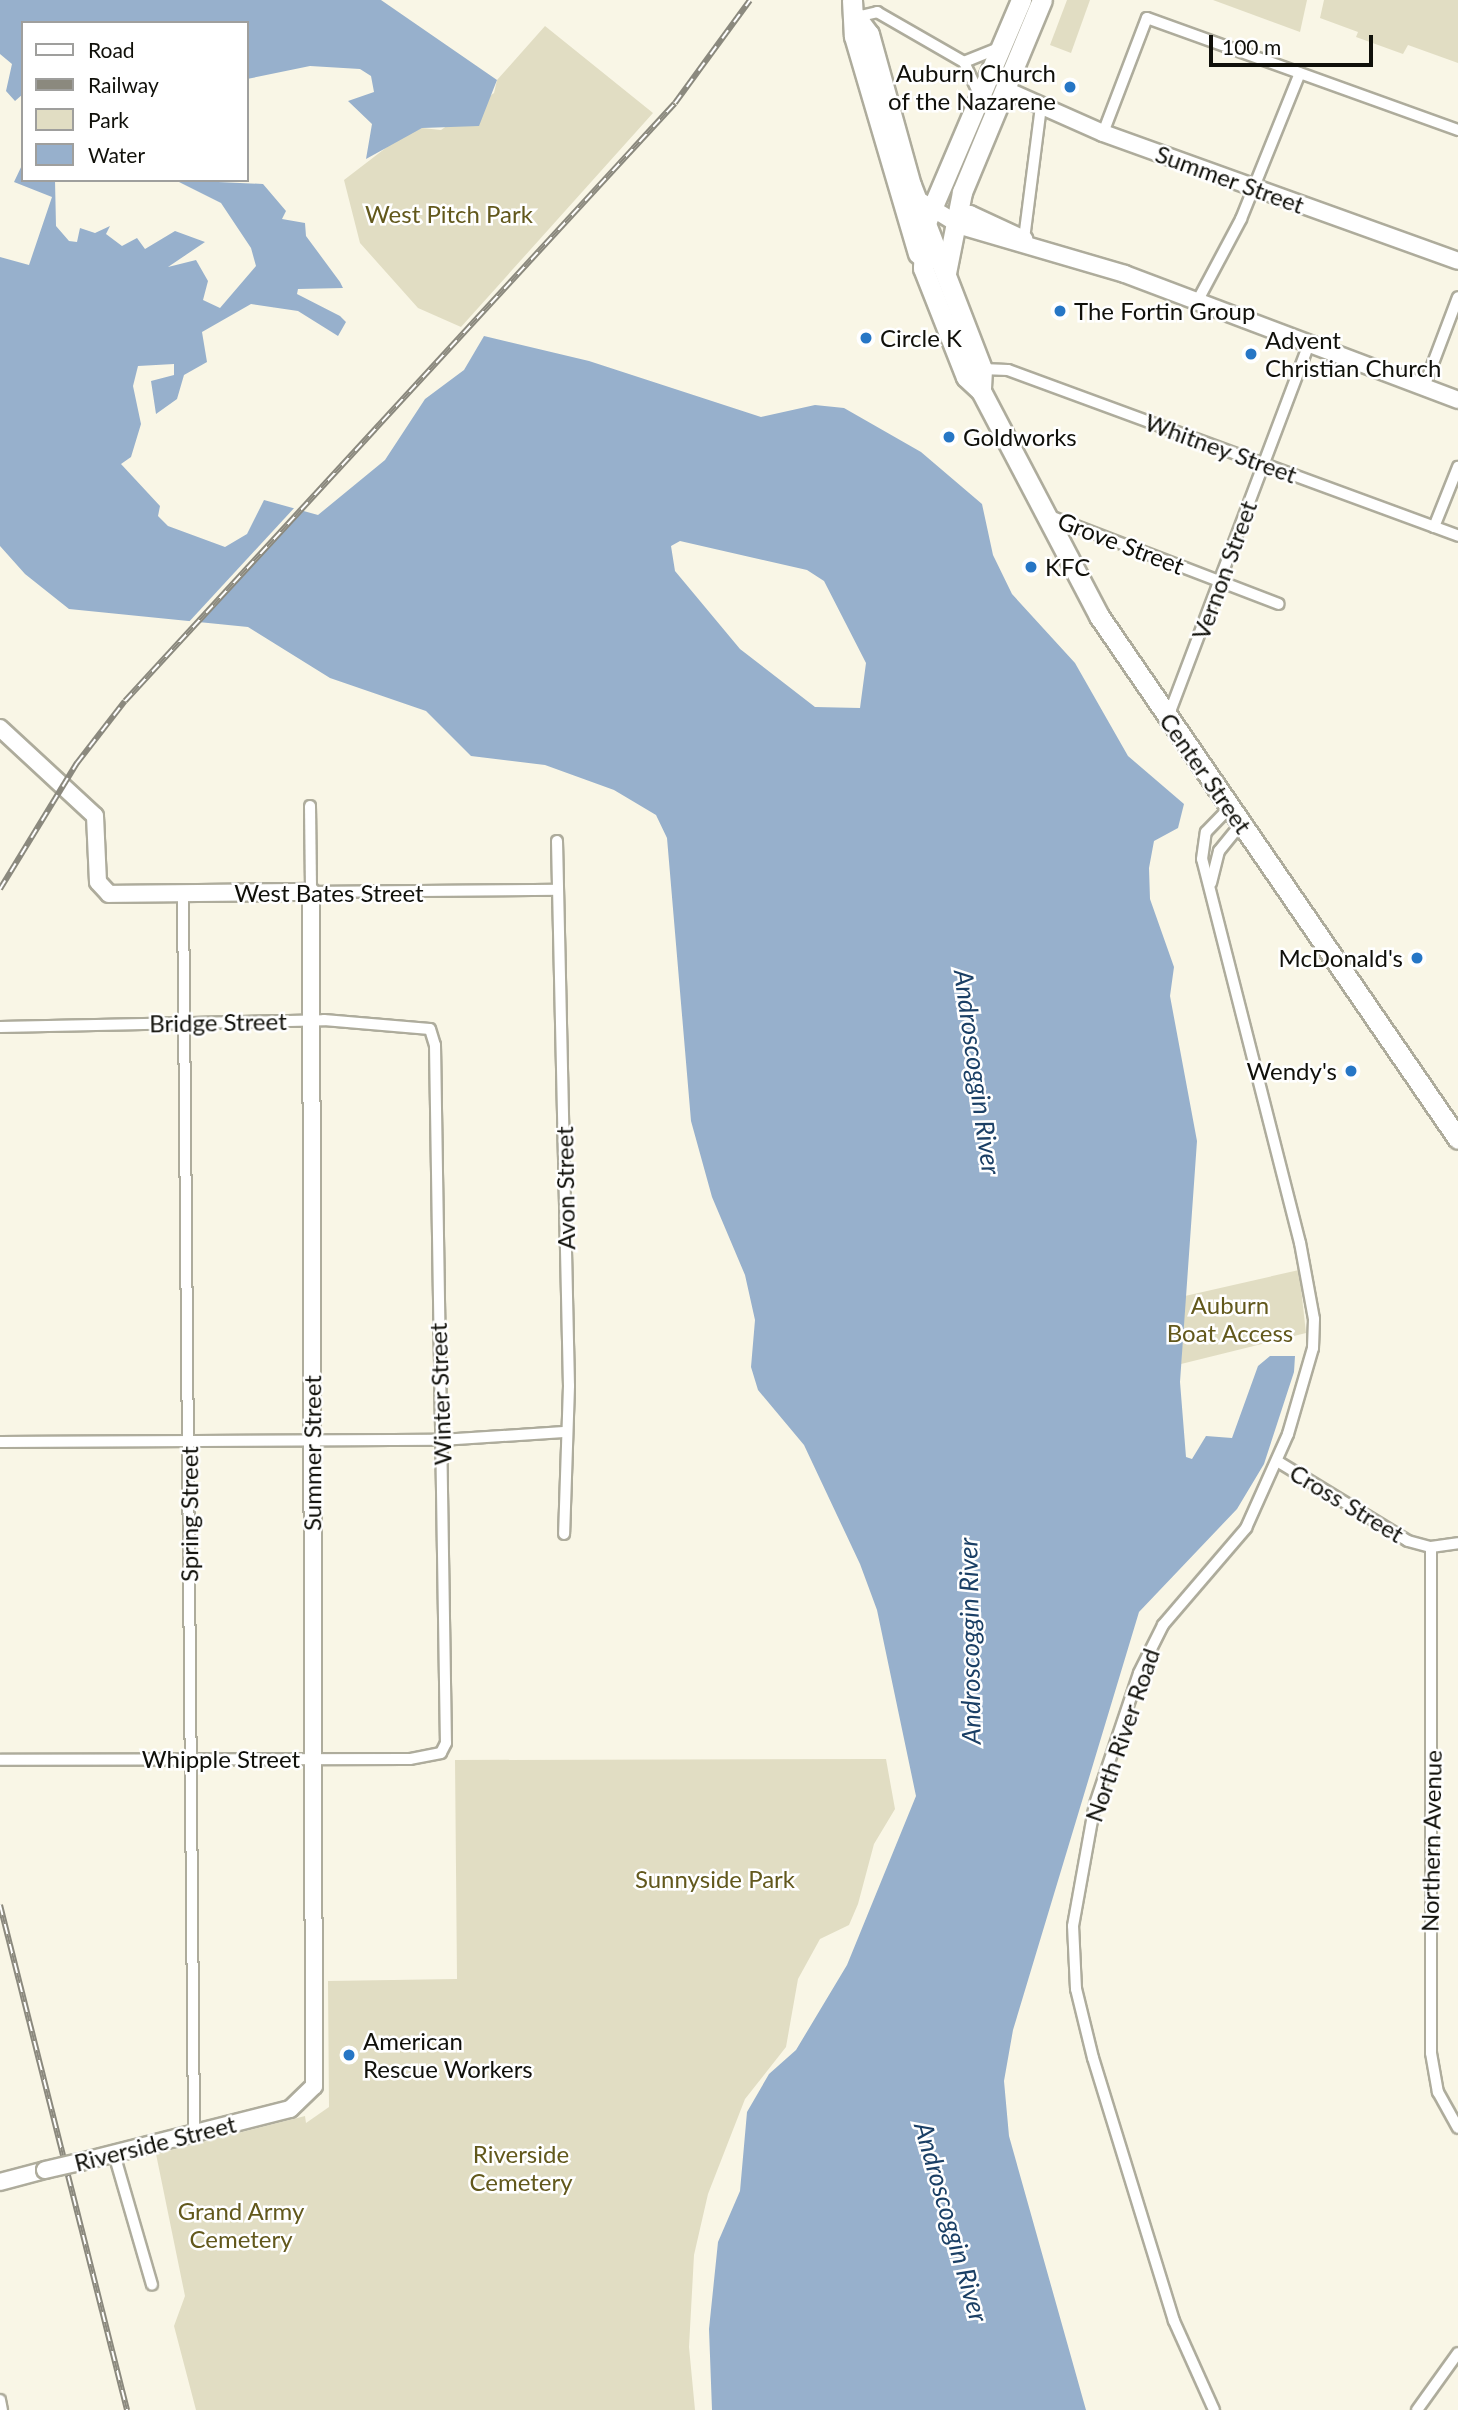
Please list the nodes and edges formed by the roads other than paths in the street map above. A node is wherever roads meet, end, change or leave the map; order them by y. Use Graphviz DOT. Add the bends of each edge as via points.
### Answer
graph roads {
  1 [pos="1021,0"];
  2 [pos="1042,0"];
  3 [pos="854,8"];
  4 [pos="1002,45"];
  5 [pos="964,62"];
  6 [pos="1300,73"];
  7 [pos="1006,90"];
  8 [pos="980,96"];
  9 [pos="1041,107"];
  10 [pos="1458,130"];
  11 [pos="1103,133"];
  12 [pos="1254,188"];
  13 [pos="897,192"];
  14 [pos="924,210"];
  15 [pos="955,216"];
  16 [pos="1024,239"];
  17 [pos="1458,261"];
  18 [pos="923,268"];
  19 [pos="946,278"];
  20 [pos="1458,297"];
  21 [pos="1198,300"];
  22 [pos="1309,343"];
  23 [pos="982,369"];
  24 [pos="1424,387"];
  25 [pos="981,391"];
  26 [pos="1458,400"];
  27 [pos="1263,464"];
  28 [pos="1458,467"];
  29 [pos="1041,512"];
  30 [pos="1434,527"];
  31 [pos="1458,536"];
  32 [pos="1219,581"];
  33 [pos="1279,604"];
  34 [pos="1167,718"];
  35 [pos="0,728"];
  36 [pos="310,806"];
  37 [pos="1231,806"];
  38 [pos="1242,823"];
  39 [pos="557,841"];
  40 [pos="1211,883"];
  41 [pos="556,890"];
  42 [pos="311,892"];
  43 [pos="183,894"];
  44 [pos="310,1020"];
  45 [pos="184,1023"];
  46 [pos="0,1027"];
  47 [pos="432,1034"];
  48 [pos="1458,1139"];
  49 [pos="564,1432"];
  50 [pos="313,1440"];
  51 [pos="441,1440"];
  52 [pos="189,1441"];
  53 [pos="0,1442"];
  54 [pos="1277,1461"];
  55 [pos="564,1534"];
  56 [pos="1458,1543"];
  57 [pos="1431,1547"];
  58 [pos="441,1753"];
  59 [pos="315,1759"];
  60 [pos="0,1760"];
  61 [pos="190,1760"];
  62 [pos="307,2097"];
  63 [pos="1458,2129"];
  64 [pos="194,2134"];
  65 [pos="114,2154"];
  66 [pos="0,2182"];
  67 [pos="152,2285"];
  68 [pos="1458,2353"];
  69 [pos="0,2400"];
  70 [pos="2,2410"];
  71 [pos="1214,2410"];
  72 [pos="1417,2410"];
  1 -- 4 [label="highway"];
  2 -- 7 [label="highway, Center Street"];
  3 -- 5 [label="street" via="877,12"];
  3 -- 13 [label="highway" via="854,36"];
  3 -- 14 [label="highway" via="869,34"];
  4 -- 5 [label="street"];
  4 -- 8 [label="highway"];
  5 -- 8 [label="street"];
  6 -- 10 [label="street"];
  6 -- 11 [label="street" via="1147,18"];
  6 -- 12 [label="street"];
  7 -- 9 [label="street, Summer Street"];
  7 -- 15 [label="highway, Center Street"];
  8 -- 14 [label="highway"];
  9 -- 11 [label="street, Summer Street"];
  9 -- 16 [label="street"];
  11 -- 12 [label="street, Summer Street"];
  12 -- 17 [label="street, Summer Street"];
  12 -- 21 [label="street"];
  13 -- 14 [label="street"];
  13 -- 18 [label="highway"];
  14 -- 15 [label="street"];
  14 -- 18 [label="highway, Center Street"];
  14 -- 19 [label="highway"];
  15 -- 16 [label="street" via="974,215"];
  15 -- 19 [label="highway, Center Street"];
  16 -- 21 [label="street"];
  18 -- 25 [label="highway, Center Street" via="966,377"];
  19 -- 23 [label="highway, Center Street"];
  20 -- 24 [label="street"];
  21 -- 22 [label="street"];
  22 -- 24 [label="street"];
  22 -- 27 [label="street, Vernon Street"];
  23 -- 25 [label="highway, Center Street"];
  23 -- 27 [label="street, Whitney Street" via="1008,370"];
  24 -- 26 [label="street"];
  25 -- 29 [label="highway, Center Street"];
  27 -- 30 [label="street, Whitney Street"];
  27 -- 32 [label="street, Vernon Street"];
  28 -- 30 [label="street"];
  29 -- 32 [label="street, Grove Street"];
  29 -- 34 [label="highway, Center Street"];
  30 -- 31 [label="street, Whitney Street"];
  32 -- 33 [label="street, Grove Street"];
  32 -- 34 [label="street, Vernon Street"];
  34 -- 37 [label="highway, Center Street"];
  35 -- 43 [label="street, West Bates Street" via="94,816 103,890"];
  36 -- 42 [label="street, Summer Street"];
  37 -- 38 [label="highway, Center Street"];
  37 -- 40 [label="street, North River Road" via="1214,819 1204,841"];
  38 -- 40 [label="street, North River Road" via="1219,851"];
  38 -- 48 [label="highway, Center Street"];
  39 -- 41 [label="street, Avon Street"];
  40 -- 54 [label="street, North River Road" via="1314,1319 1310,1365"];
  41 -- 42 [label="street, West Bates Street"];
  41 -- 49 [label="street, Avon Street" via="565,1142"];
  42 -- 43 [label="street, West Bates Street"];
  42 -- 44 [label="street, Summer Street"];
  43 -- 45 [label="street, Spring Street"];
  44 -- 45 [label="street, Bridge Street"];
  44 -- 47 [label="street, Bridge Street" via="423,1026"];
  44 -- 50 [label="street, Summer Street"];
  45 -- 46 [label="street, Bridge Street"];
  45 -- 52 [label="street, Spring Street"];
  47 -- 51 [label="street, Winter Street"];
  49 -- 51 [label="street"];
  49 -- 55 [label="street, Avon Street"];
  50 -- 51 [label="street"];
  50 -- 52 [label="street"];
  50 -- 59 [label="street, Summer Street"];
  51 -- 58 [label="street, Winter Street" via="446,1743"];
  52 -- 53 [label="street"];
  52 -- 61 [label="street, Spring Street"];
  54 -- 57 [label="street, Cross Street" via="1408,1541"];
  54 -- 71 [label="street, North River Road" via="1246,1528 1152,1643 1095,1804 1073,1926 1076,1989 1097,2071 1174,2321"];
  56 -- 57 [label="street, Cross Street"];
  57 -- 63 [label="street, Northern Avenue" via="1431,2036 1438,2092"];
  58 -- 59 [label="street, Whipple Street"];
  59 -- 61 [label="street, Whipple Street"];
  59 -- 62 [label="street, Summer Street" via="315,2070"];
  60 -- 61 [label="street, Whipple Street"];
  61 -- 64 [label="street, Spring Street"];
  62 -- 64 [label="street, Riverside Street" via="290,2109"];
  64 -- 65 [label="street, Riverside Street"];
  65 -- 66 [label="street, Riverside Street, bridge"];
  65 -- 67 [label="street"];
  68 -- 72 [label="street"];
  69 -- 70 [label="street"];
}
